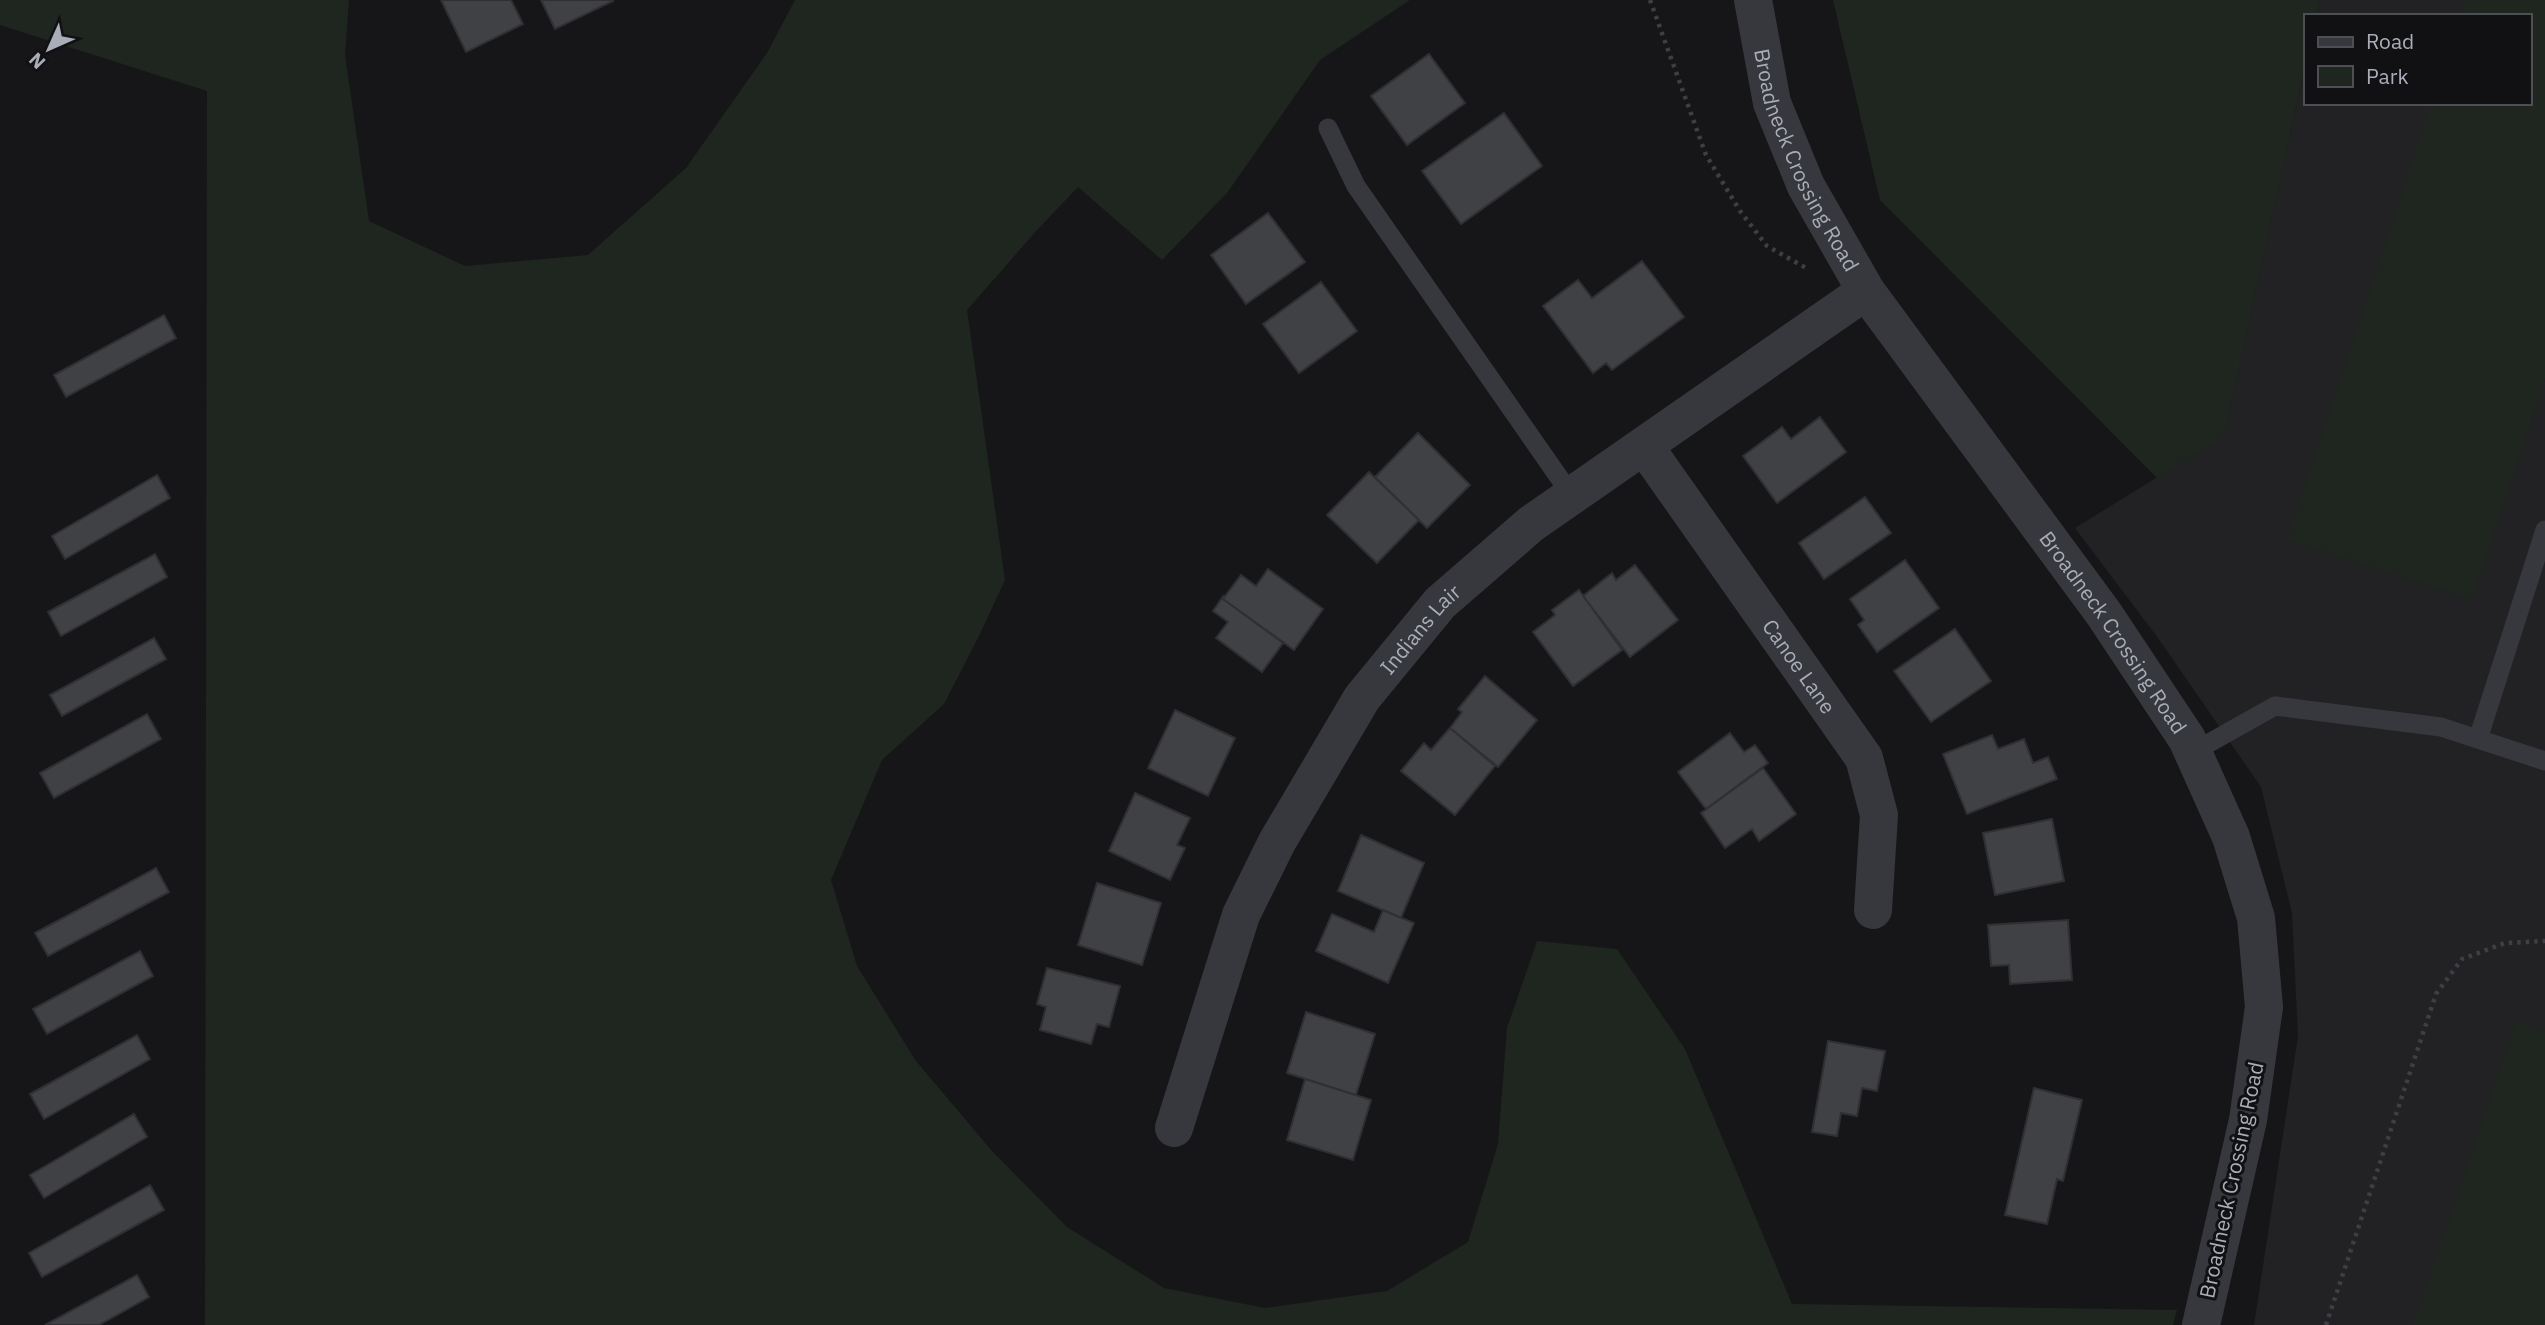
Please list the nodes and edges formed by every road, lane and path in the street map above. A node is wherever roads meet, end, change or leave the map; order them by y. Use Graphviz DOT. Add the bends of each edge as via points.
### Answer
graph roads {
  1 [pos="1650,0"];
  2 [pos="1753,0"];
  3 [pos="1328,128"];
  4 [pos="1866,291"];
  5 [pos="1645,447"];
  6 [pos="1572,496"];
  7 [pos="2545,530"];
  8 [pos="2478,739"];
  9 [pos="2193,752"];
  10 [pos="2545,761"];
  11 [pos="1874,910"];
  12 [pos="2545,941"];
  13 [pos="1174,1128"];
  14 [pos="2201,1325"];
  15 [pos="2326,1325"];
  1 -- 4 [label="path" via="1706,155 1740,211 1768,246 1816,274"];
  2 -- 4 [label="street, Broadneck Crossing Road" via="1772,103 1805,186"];
  3 -- 6 [label="lane" via="1356,186"];
  4 -- 5 [label="street, Indians Lair"];
  4 -- 9 [label="street, Broadneck Crossing Road" via="2104,614"];
  5 -- 6 [label="street, Indians Lair"];
  5 -- 11 [label="street, Canoe Lane" via="1864,758 1879,815"];
  6 -- 13 [label="street, Indians Lair" via="1531,524 1440,603 1362,698 1277,842 1241,915"];
  7 -- 8 [label="lane"];
  8 -- 9 [label="lane" via="2441,727 2275,706"];
  8 -- 10 [label="lane"];
  9 -- 14 [label="street, Broadneck Crossing Road" via="2231,837 2256,918 2264,1007 2248,1120"];
  12 -- 15 [label="path" via="2505,943 2462,959 2436,994"];
}
